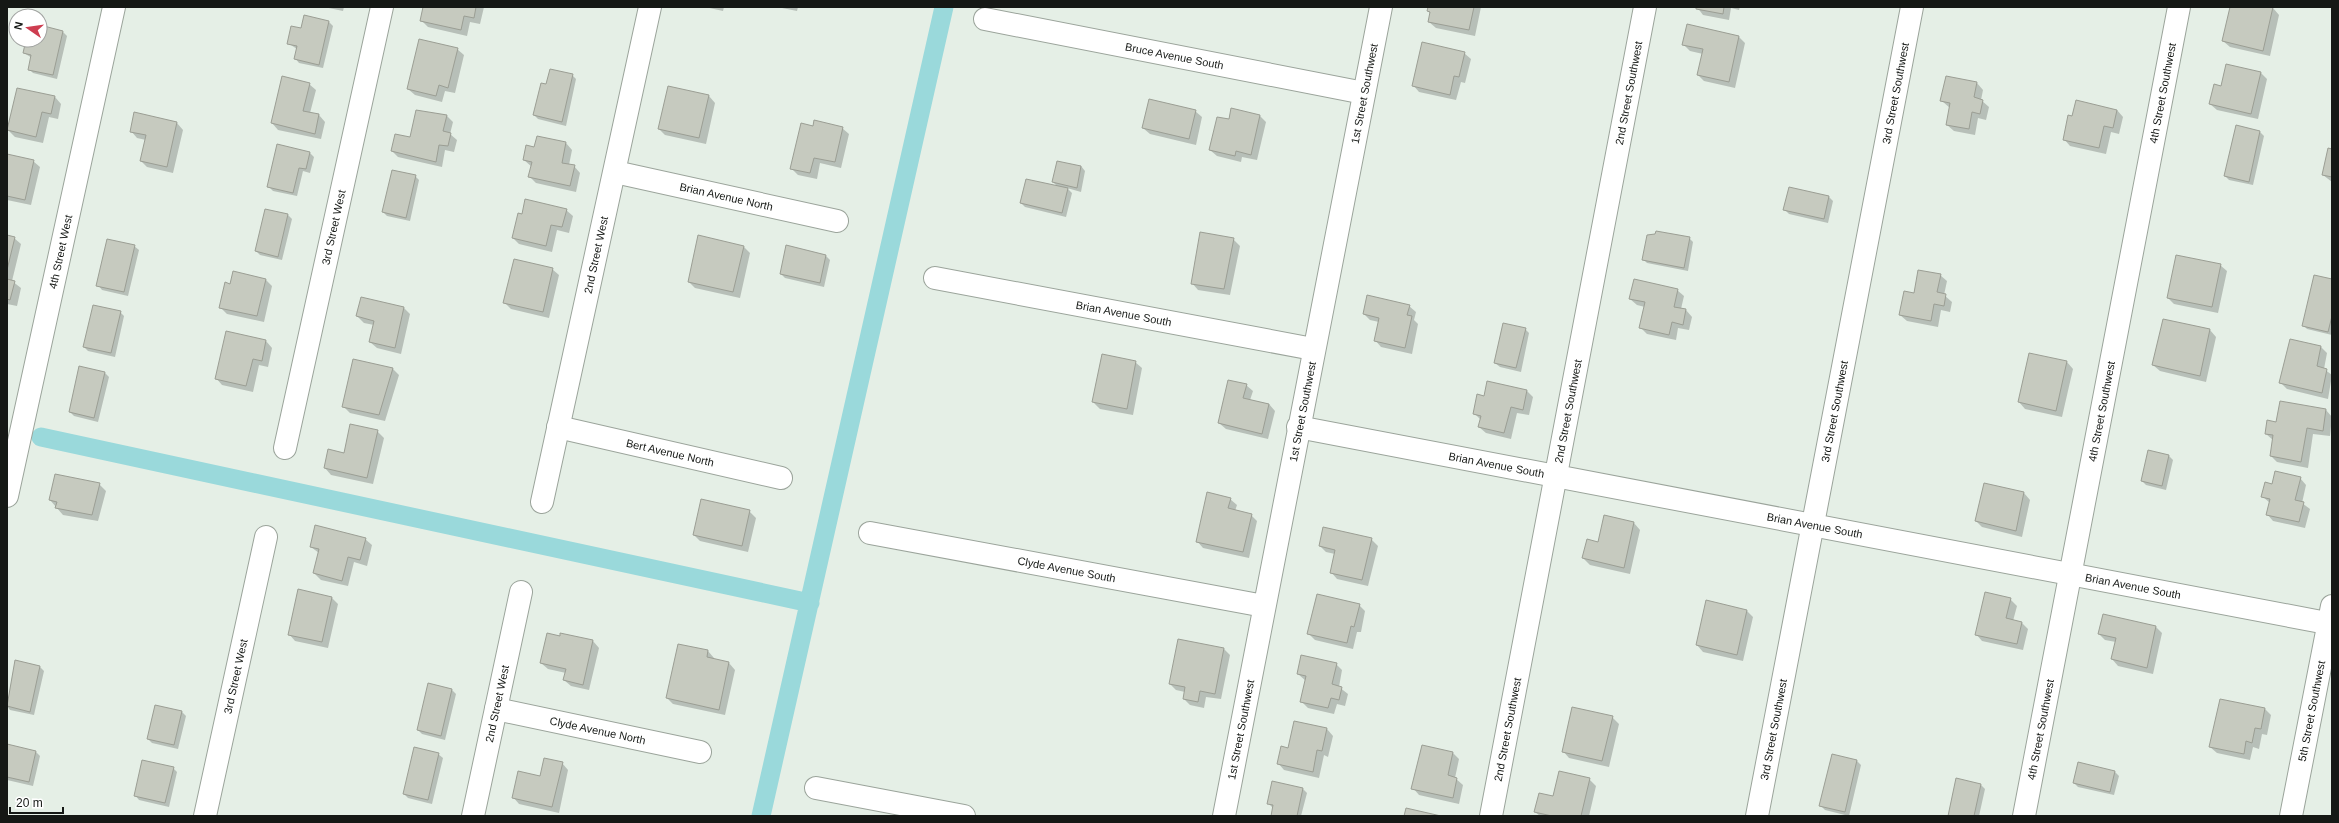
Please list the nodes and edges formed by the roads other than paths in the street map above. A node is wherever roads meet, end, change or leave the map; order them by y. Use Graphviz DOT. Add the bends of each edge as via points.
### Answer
graph roads {
  1 [pos="114,7"];
  2 [pos="382,7"];
  3 [pos="650,7"];
  4 [pos="1381,7"];
  5 [pos="1645,7"];
  6 [pos="1912,7"];
  7 [pos="2179,7"];
  8 [pos="985,19"];
  9 [pos="1364,93"];
  10 [pos="615,172"];
  11 [pos="838,221"];
  12 [pos="935,278"];
  13 [pos="1313,349"];
  14 [pos="1298,427"];
  15 [pos="558,428"];
  16 [pos="285,448"];
  17 [pos="1556,476"];
  18 [pos="781,478"];
  19 [pos="7,496"];
  20 [pos="542,502"];
  21 [pos="1812,526"];
  22 [pos="870,533"];
  23 [pos="266,537"];
  24 [pos="2070,574"];
  25 [pos="522,592"];
  26 [pos="1264,606"];
  27 [pos="2331,618"];
  28 [pos="496,709"];
  29 [pos="700,752"];
  30 [pos="816,788"];
  31 [pos="205,816"];
  32 [pos="473,816"];
  33 [pos="964,816"];
  34 [pos="1224,816"];
  35 [pos="1491,816"];
  36 [pos="1757,816"];
  37 [pos="2024,816"];
  38 [pos="2291,816"];
  1 -- 19 [label="street, 4th Street West"];
  2 -- 16 [label="street, 3rd Street West"];
  3 -- 10 [label="street, 2nd Street West"];
  4 -- 9 [label="street, 1st Street Southwest"];
  5 -- 17 [label="street, 2nd Street Southwest"];
  6 -- 21 [label="street, 3rd Street Southwest"];
  7 -- 24 [label="street, 4th Street Southwest"];
  8 -- 9 [label="street, Bruce Avenue South"];
  9 -- 13 [label="street, 1st Street Southwest"];
  10 -- 11 [label="street, Brian Avenue North"];
  10 -- 15 [label="street, 2nd Street West"];
  12 -- 13 [label="street, Brian Avenue South"];
  13 -- 14 [label="street, 1st Street Southwest"];
  14 -- 17 [label="street, Brian Avenue South"];
  14 -- 26 [label="street, 1st Street Southwest"];
  15 -- 18 [label="street, Bert Avenue North"];
  15 -- 20 [label="street, 2nd Street West"];
  17 -- 21 [label="street, Brian Avenue South"];
  17 -- 35 [label="street, 2nd Street Southwest"];
  21 -- 24 [label="street, Brian Avenue South"];
  21 -- 36 [label="street, 3rd Street Southwest"];
  22 -- 26 [label="street, Clyde Avenue South"];
  23 -- 31 [label="street, 3rd Street West"];
  24 -- 27 [label="street, Brian Avenue South"];
  24 -- 37 [label="street, 4th Street Southwest"];
  25 -- 28 [label="street, 2nd Street West"];
  26 -- 34 [label="street, 1st Street Southwest"];
  27 -- 38 [label="street, 5th Street Southwest"];
  28 -- 29 [label="street, Clyde Avenue North"];
  28 -- 32 [label="street, 2nd Street West"];
  30 -- 33 [label="street"];
}
